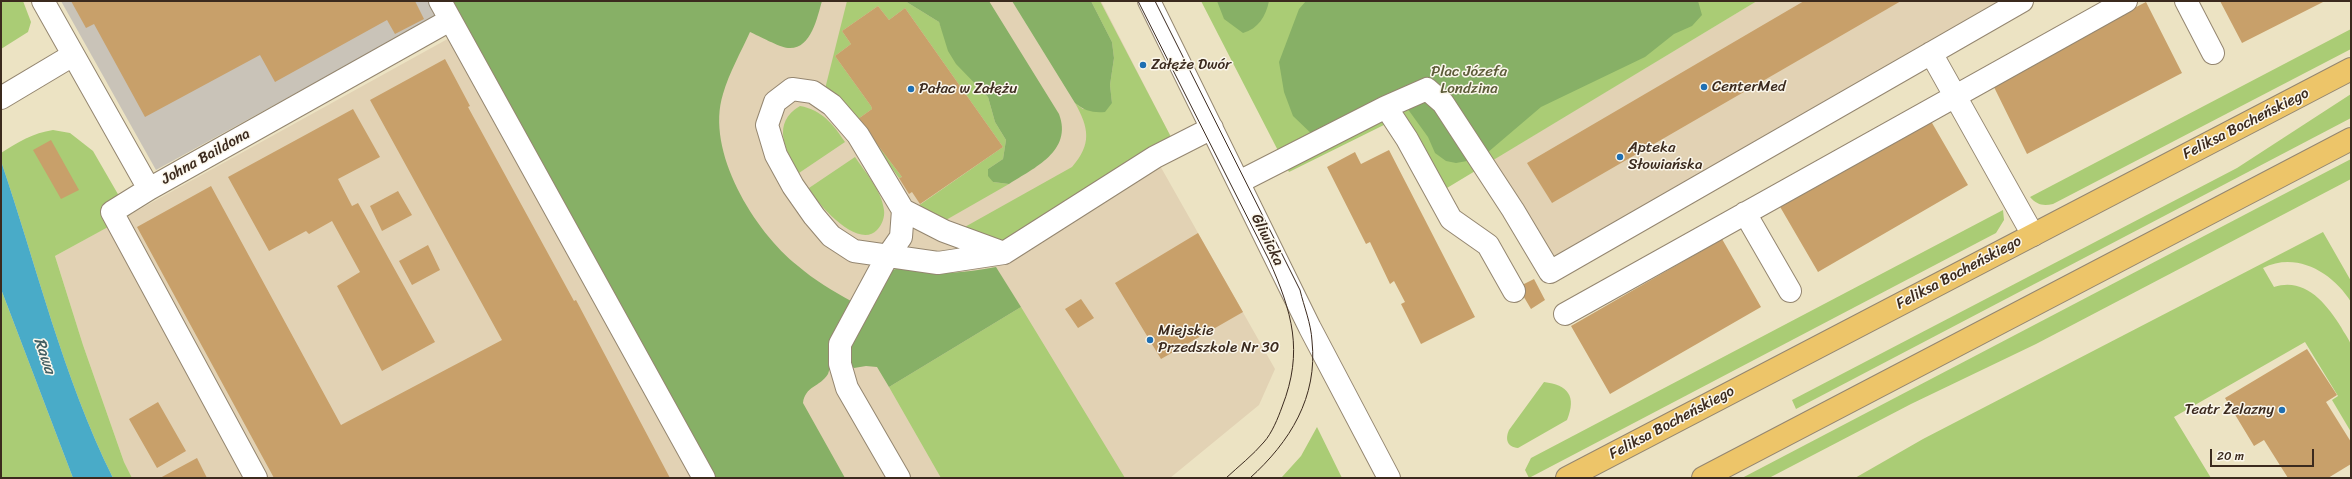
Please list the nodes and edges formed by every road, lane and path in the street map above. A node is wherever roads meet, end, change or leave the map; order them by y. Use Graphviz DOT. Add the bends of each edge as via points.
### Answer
graph roads {
  1 [pos="43,1"];
  2 [pos="440,1"];
  3 [pos="1149,1"];
  4 [pos="2022,1"];
  5 [pos="2126,1"];
  6 [pos="2186,1"];
  7 [pos="450,20"];
  8 [pos="1931,53"];
  9 [pos="2213,53"];
  10 [pos="73,55"];
  11 [pos="2351,69"];
  12 [pos="1956,96"];
  13 [pos="3,97"];
  14 [pos="1386,107"];
  15 [pos="1212,128"];
  16 [pos="2351,139"];
  17 [pos="1239,182"];
  18 [pos="149,189"];
  19 [pos="903,210"];
  20 [pos="1745,213"];
  21 [pos="2033,235"];
  22 [pos="1004,252"];
  23 [pos="887,258"];
  24 [pos="1514,291"];
  25 [pos="1790,291"];
  26 [pos="1565,314"];
  27 [pos="256,478"];
  28 [pos="704,478"];
  29 [pos="899,478"];
  30 [pos="1389,478"];
  31 [pos="1567,478"];
  32 [pos="1703,478"];
  1 -- 10 [label="street, Johna Baildona"];
  2 -- 7 [label="street"];
  3 -- 15 [label="street, Gliwicka"];
  4 -- 8 [label="street"];
  5 -- 12 [label="street"];
  6 -- 9 [label="street"];
  7 -- 18 [label="street, Johna Baildona"];
  7 -- 28 [label="street"];
  8 -- 12 [label="street"];
  8 -- 14 [label="street" via="1550,272 1443,103 1427,89"];
  10 -- 13 [label="street"];
  10 -- 18 [label="street, Johna Baildona"];
  11 -- 21 [label="main road, Feliksa Bocheńskiego"];
  12 -- 20 [label="street"];
  12 -- 21 [label="street"];
  14 -- 17 [label="street"];
  14 -- 24 [label="street" via="1452,219 1488,245"];
  15 -- 17 [label="street, Gliwicka"];
  15 -- 22 [label="street" via="1155,157"];
  16 -- 32 [label="main road"];
  17 -- 30 [label="street, Gliwicka" via="1310,328"];
  18 -- 27 [label="street" via="112,212"];
  19 -- 22 [label="street" via="944,231"];
  19 -- 23 [label="street" via="901,237"];
  19 -- 23 [label="street" via="858,136 832,105 813,92 792,89 775,102 767,125 776,155 814,216 831,236 854,251"];
  20 -- 25 [label="street"];
  20 -- 26 [label="street"];
  21 -- 31 [label="main road, Feliksa Bocheńskiego"];
  22 -- 23 [label="street" via="938,263"];
  23 -- 29 [label="street" via="840,344 840,364 847,388"];
}
